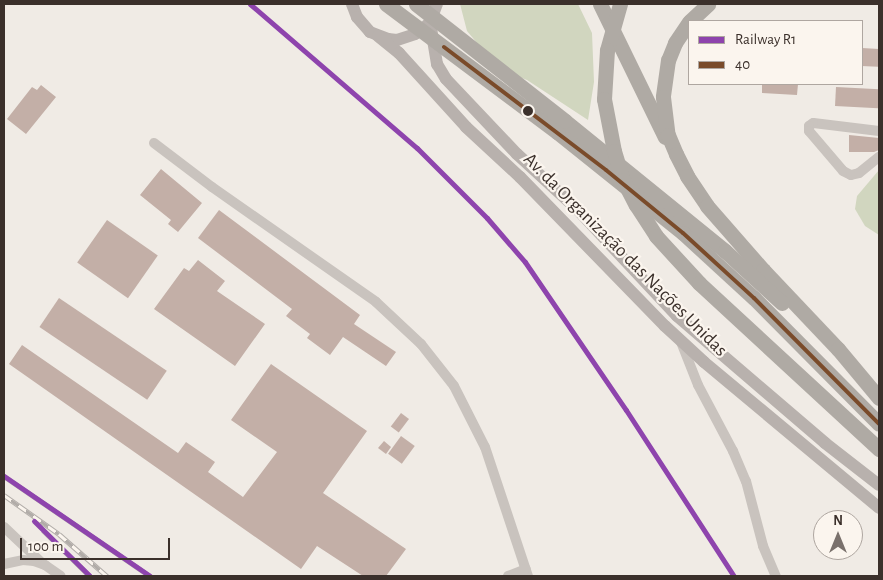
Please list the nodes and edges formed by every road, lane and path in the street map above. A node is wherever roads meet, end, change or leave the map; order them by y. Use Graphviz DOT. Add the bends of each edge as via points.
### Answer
graph roads {
  1 [pos="352,4"];
  2 [pos="386,4"];
  3 [pos="416,4"];
  4 [pos="437,4"];
  5 [pos="600,4"];
  6 [pos="620,4"];
  7 [pos="708,4"];
  8 [pos="692,20"];
  9 [pos="430,22"];
  10 [pos="688,25"];
  11 [pos="378,36"];
  12 [pos="561,127"];
  13 [pos="879,131"];
  14 [pos="154,143"];
  15 [pos="676,154"];
  16 [pos="879,157"];
  17 [pos="681,341"];
  18 [pos="879,398"];
  19 [pos="879,402"];
  20 [pos="879,423"];
  21 [pos="879,449"];
  22 [pos="879,485"];
  23 [pos="879,508"];
  24 [pos="4,527"];
  25 [pos="4,564"];
  26 [pos="45,565"];
  27 [pos="527,573"];
  28 [pos="61,576"];
  29 [pos="508,576"];
  30 [pos="776,576"];
  1 -- 11 [label="main road, Av. da Organização das Nações Unidas" via="363,25"];
  2 -- 12 [label="highway, bridge"];
  3 -- 12 [label="highway, bridge"];
  4 -- 9 [label="main road"];
  5 -- 15 [label="highway" via="650,111"];
  6 -- 21 [label="highway, bridge" via="608,50 604,99 614,151 623,180 636,205 656,236 699,283"];
  7 -- 8 [label="highway"];
  9 -- 11 [label="main road" via="407,38"];
  9 -- 22 [label="main road, Av. da Organização das Nações Unidas" via="437,64 446,79 517,154 577,208 677,316"];
  10 -- 15 [label="highway" via="668,60 663,97 668,135"];
  11 -- 17 [label="main road, Av. da Organização das Nações Unidas"];
  12 -- 19 [label="highway" via="725,251 792,312"];
  12 -- 20 [label="highway" via="754,298"];
  13 -- 16 [label="street" via="813,123 809,126 809,131 843,172 859,173"];
  14 -- 27 [label="street" via="376,302 421,344 454,386 485,447"];
  15 -- 18 [label="highway" via="707,206"];
  17 -- 23 [label="main road, Av. da Organização das Nações Unidas"];
  17 -- 30 [label="street" via="698,385 746,481 763,546"];
  24 -- 26 [label="street"];
  25 -- 26 [label="street" via="23,560"];
  26 -- 28 [label="street"];
  27 -- 29 [label="street"];
}
